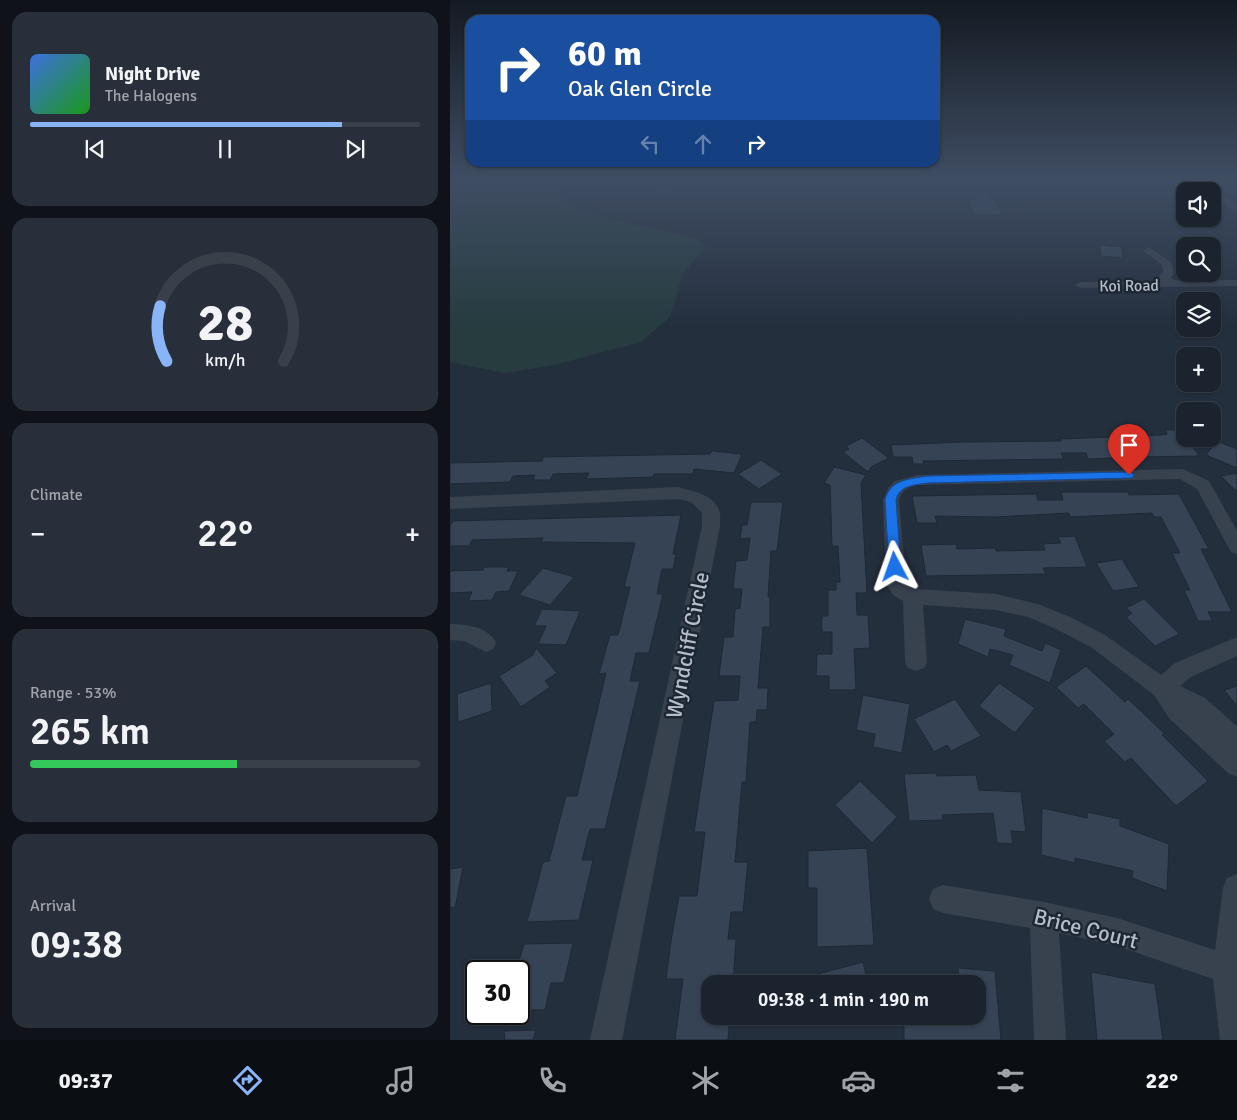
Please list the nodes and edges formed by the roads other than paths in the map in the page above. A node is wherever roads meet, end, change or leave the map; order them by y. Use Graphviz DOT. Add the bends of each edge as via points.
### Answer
graph roads {
  1 [pos="1148,250"];
  2 [pos="1237,283"];
  3 [pos="1172,284"];
  4 [pos="1081,285"];
  5 [pos="450,503"];
  6 [pos="1237,547"];
  7 [pos="913,597"];
  8 [pos="450,632"];
  9 [pos="486,644"];
  10 [pos="1237,646"];
  11 [pos="916,662"];
  12 [pos="1162,688"];
  13 [pos="1237,741"];
  14 [pos="1237,765"];
  15 [pos="1237,888"];
  16 [pos="943,899"];
  17 [pos="1044,916"];
  18 [pos="1227,969"];
  19 [pos="606,1040"];
  20 [pos="1050,1040"];
  21 [pos="1236,1040"];
  1 -- 3 [label="street" via="1167,264 1169,273 1164,278"];
  2 -- 3 [label="street, Koi Road"];
  3 -- 4 [label="street, Koi Road"];
  5 -- 19 [label="street, Wyndcliff Circle" via="678,493 697,498 711,511 711,526"];
  6 -- 7 [label="street" via="1203,485 1183,474 918,480 901,484 892,493 891,500 896,584"];
  7 -- 11 [label="street"];
  7 -- 12 [label="street" via="996,602 1049,616 1098,641"];
  8 -- 9 [label="street" via="468,633"];
  10 -- 12 [label="street" via="1183,670"];
  12 -- 13 [label="street" via="1197,705"];
  12 -- 14 [label="street" via="1177,711"];
  15 -- 18 [label="street"];
  16 -- 17 [label="street, Brice Court"];
  17 -- 18 [label="street, Brice Court" via="1117,932"];
  17 -- 20 [label="street"];
  18 -- 21 [label="street"];
}
